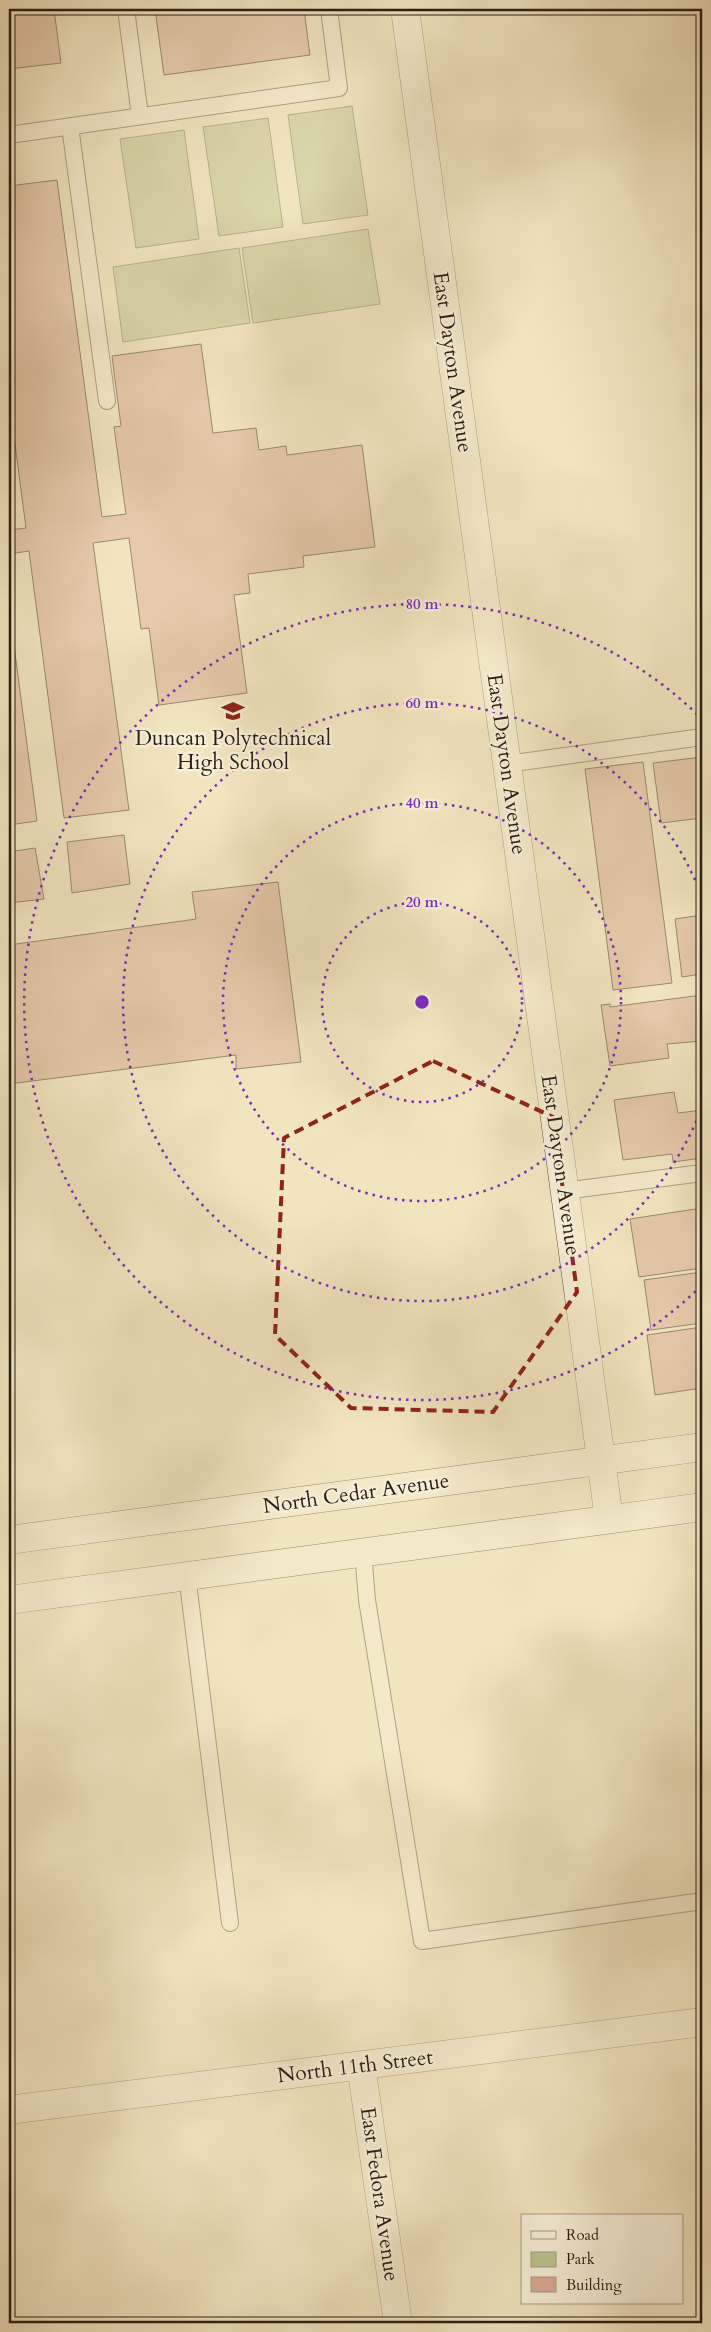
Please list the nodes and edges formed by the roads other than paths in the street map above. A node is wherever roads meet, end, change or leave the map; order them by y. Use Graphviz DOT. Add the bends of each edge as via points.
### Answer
graph roads {
  1 [pos="126,9"];
  2 [pos="329,9"];
  3 [pos="405,9"];
  4 [pos="140,116"];
  5 [pos="70,126"];
  6 [pos="9,135"];
  7 [pos="107,400"];
  8 [pos="702,737"];
  9 [pos="507,764"];
  10 [pos="702,1173"];
  11 [pos="564,1191"];
  12 [pos="702,1446"];
  13 [pos="600,1460"];
  14 [pos="702,1506"];
  15 [pos="608,1519"];
  16 [pos="9,1540"];
  17 [pos="363,1552"];
  18 [pos="186,1575"];
  19 [pos="9,1600"];
  20 [pos="702,1901"];
  21 [pos="230,1923"];
  22 [pos="702,2022"];
  23 [pos="361,2065"];
  24 [pos="9,2110"];
  25 [pos="398,2323"];
  1 -- 4 [label="lane"];
  2 -- 4 [label="lane" via="339,88"];
  3 -- 9 [label="street, East Dayton Avenue"];
  4 -- 5 [label="lane"];
  5 -- 6 [label="lane"];
  5 -- 7 [label="lane"];
  8 -- 9 [label="lane"];
  9 -- 11 [label="street, East Dayton Avenue"];
  10 -- 11 [label="lane"];
  11 -- 13 [label="street, East Dayton Avenue"];
  12 -- 13 [label="street, North Cedar Avenue"];
  13 -- 15 [label="street, East Dayton Avenue"];
  13 -- 16 [label="street, North Cedar Avenue"];
  14 -- 15 [label="street"];
  15 -- 17 [label="street"];
  17 -- 18 [label="street"];
  17 -- 20 [label="lane" via="367,1600 422,1941"];
  18 -- 19 [label="street"];
  18 -- 21 [label="lane"];
  22 -- 23 [label="street, North 11th Street"];
  23 -- 24 [label="street, North 11th Street"];
  23 -- 25 [label="street, East Fedora Avenue"];
}
